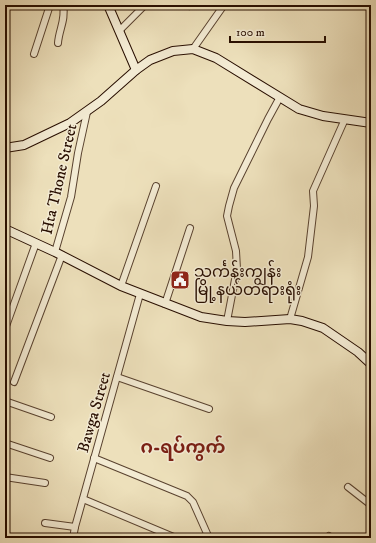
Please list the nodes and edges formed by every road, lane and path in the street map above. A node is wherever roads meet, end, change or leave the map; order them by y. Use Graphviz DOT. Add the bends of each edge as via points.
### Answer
graph roads {
  1 [pos="50,5"];
  2 [pos="63,5"];
  3 [pos="108,5"];
  4 [pos="145,5"];
  5 [pos="224,5"];
  6 [pos="120,30"];
  7 [pos="58,43"];
  8 [pos="193,49"];
  9 [pos="34,54"];
  10 [pos="136,70"];
  11 [pos="280,97"];
  12 [pos="87,112"];
  13 [pos="345,119"];
  14 [pos="371,123"];
  15 [pos="5,148"];
  16 [pos="156,186"];
  17 [pos="5,228"];
  18 [pos="190,228"];
  19 [pos="36,243"];
  20 [pos="58,254"];
  21 [pos="121,286"];
  22 [pos="140,294"];
  23 [pos="165,304"];
  24 [pos="290,319"];
  25 [pos="226,321"];
  26 [pos="5,328"];
  27 [pos="371,364"];
  28 [pos="117,377"];
  29 [pos="14,382"];
  30 [pos="5,402"];
  31 [pos="210,409"];
  32 [pos="51,417"];
  33 [pos="5,444"];
  34 [pos="50,458"];
  35 [pos="94,458"];
  36 [pos="5,477"];
  37 [pos="45,483"];
  38 [pos="348,487"];
  39 [pos="83,499"];
  40 [pos="371,506"];
  41 [pos="45,523"];
  42 [pos="75,527"];
  43 [pos="73,538"];
  44 [pos="176,538"];
  45 [pos="209,538"];
  1 -- 9 [label="street"];
  2 -- 7 [label="street" via="65,14"];
  3 -- 6 [label="street"];
  4 -- 6 [label="street"];
  5 -- 8 [label="street"];
  6 -- 10 [label="street"];
  8 -- 10 [label="street" via="173,51 150,60"];
  8 -- 11 [label="street" via="216,58"];
  10 -- 12 [label="street"];
  11 -- 13 [label="street" via="298,109"];
  11 -- 25 [label="street" via="234,188 229,206 227,216 236,251 237,269"];
  12 -- 15 [label="street" via="24,145"];
  12 -- 20 [label="street, Hta Thone Street"];
  13 -- 14 [label="street"];
  13 -- 24 [label="street" via="313,191 314,206 308,257"];
  16 -- 21 [label="street"];
  17 -- 19 [label="street"];
  18 -- 23 [label="street"];
  19 -- 20 [label="street"];
  19 -- 26 [label="street"];
  20 -- 21 [label="street"];
  20 -- 29 [label="street, Hta Thone Street"];
  21 -- 22 [label="street"];
  22 -- 23 [label="street"];
  22 -- 28 [label="street, Bawga Street"];
  23 -- 25 [label="street"];
  24 -- 25 [label="street"];
  24 -- 27 [label="street" via="323,328"];
  28 -- 31 [label="street"];
  28 -- 35 [label="street, Bawga Street"];
  30 -- 32 [label="street"];
  33 -- 34 [label="street"];
  35 -- 39 [label="street, Bawga Street"];
  35 -- 45 [label="street" via="187,496 193,502"];
  36 -- 37 [label="street"];
  38 -- 40 [label="street"];
  39 -- 42 [label="street, Bawga Street"];
  39 -- 44 [label="street"];
  41 -- 42 [label="street"];
  42 -- 43 [label="street, Bawga Street"];
}
